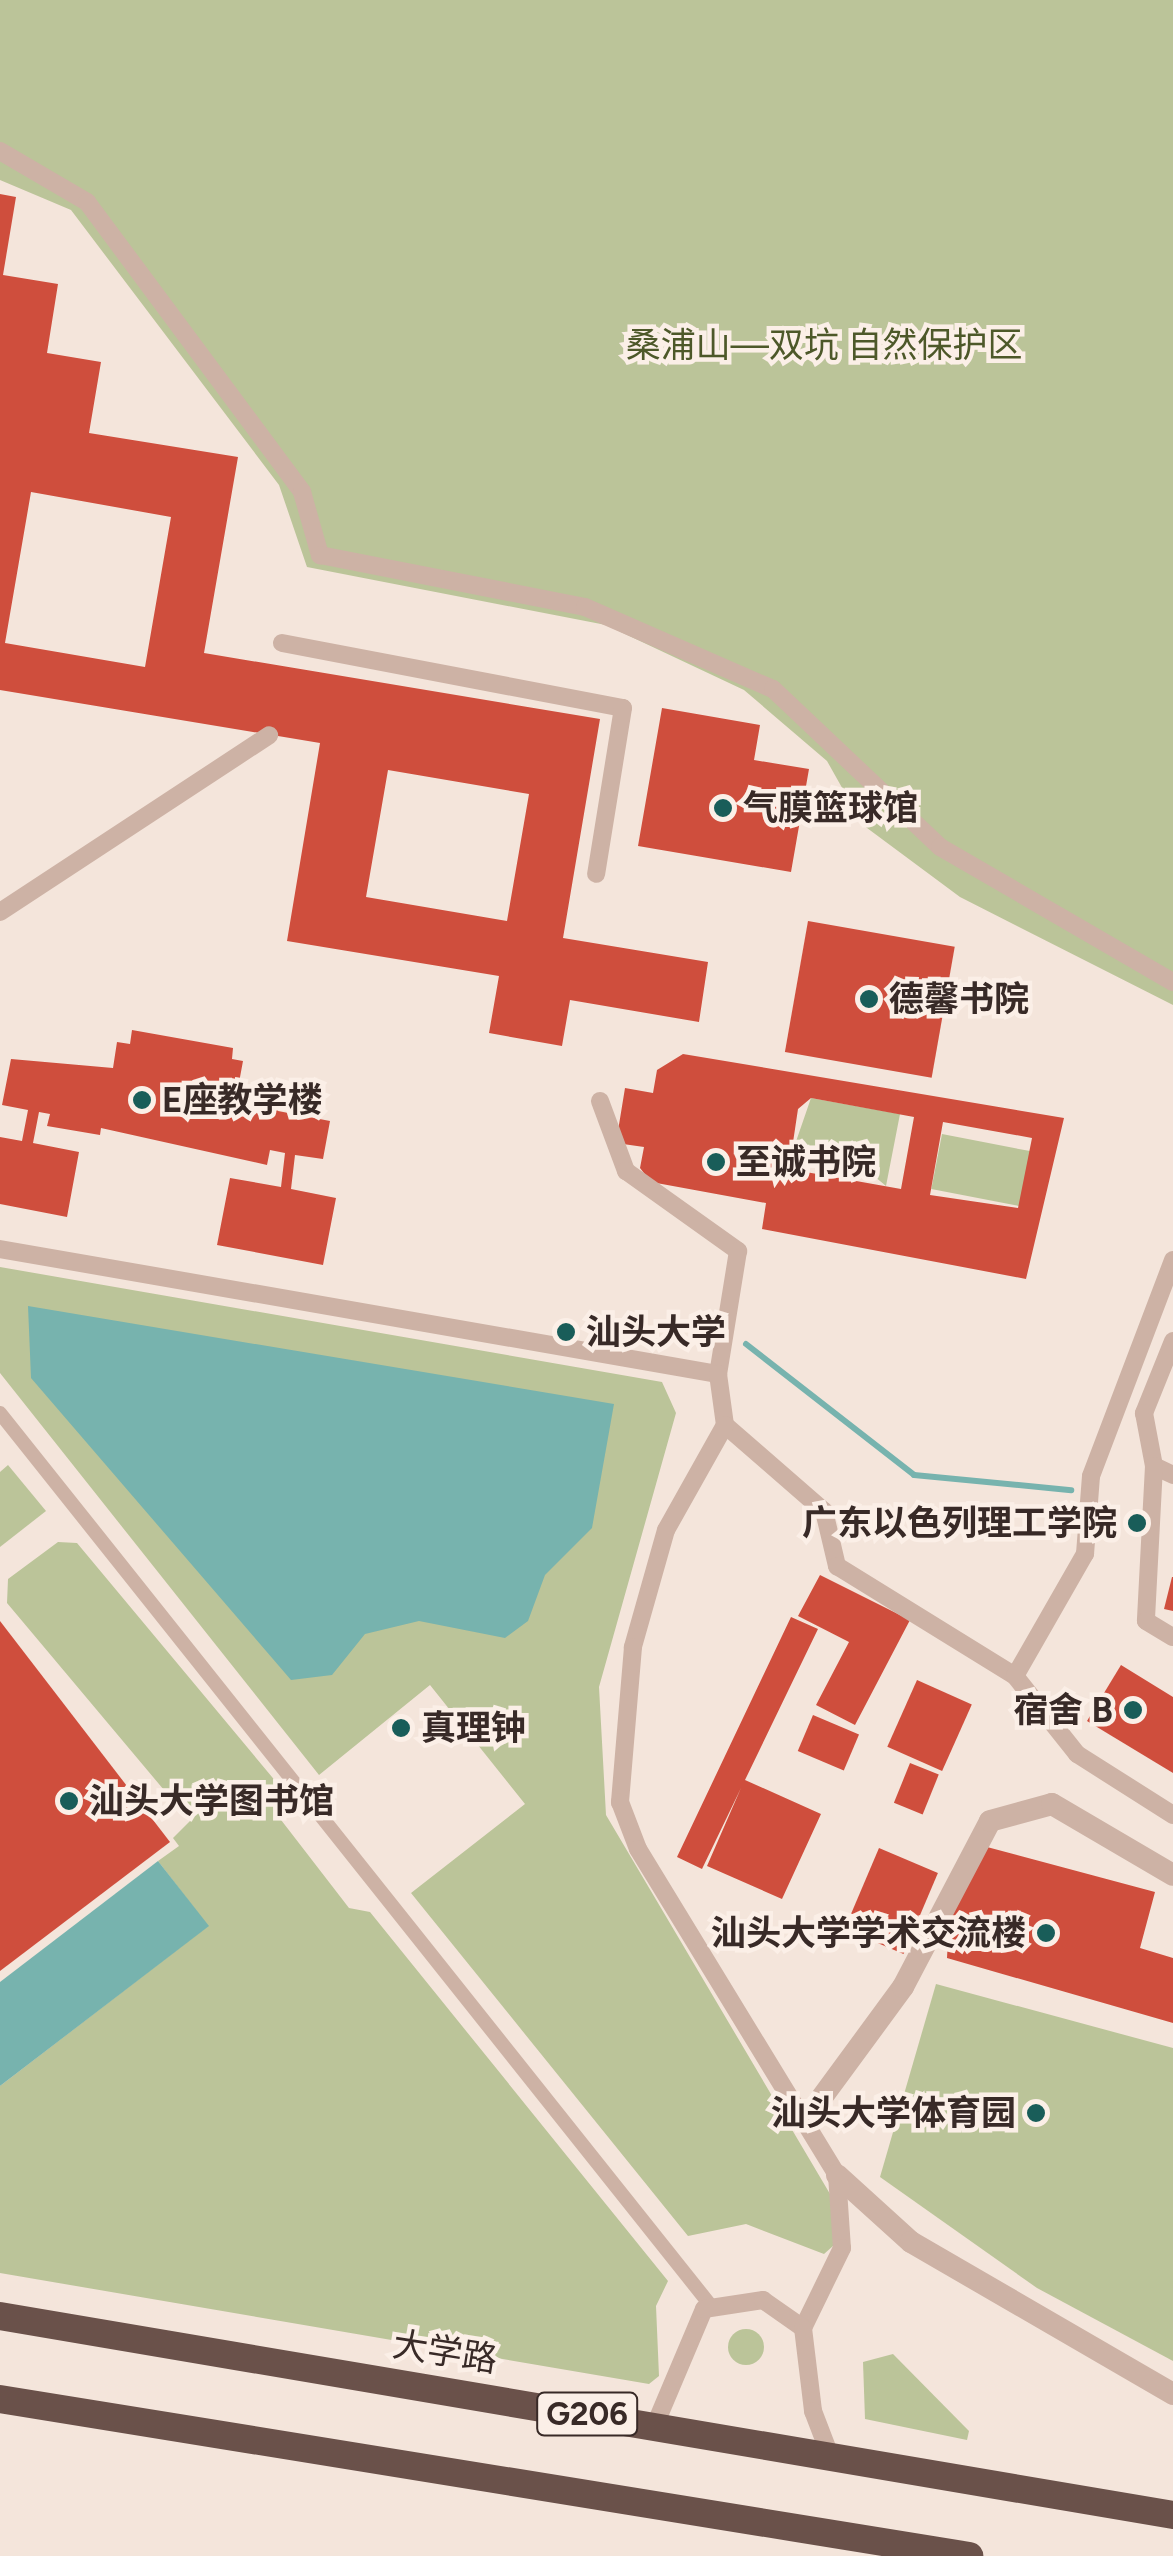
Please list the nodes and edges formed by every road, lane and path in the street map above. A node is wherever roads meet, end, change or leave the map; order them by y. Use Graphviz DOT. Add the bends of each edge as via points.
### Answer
graph roads {
  1 [pos="0,151"];
  2 [pos="282,643"];
  3 [pos="269,734"];
  4 [pos="596,874"];
  5 [pos="0,912"];
  6 [pos="1173,982"];
  7 [pos="600,1101"];
  8 [pos="0,1249"];
  9 [pos="1173,1260"];
  10 [pos="1173,1341"];
  11 [pos="718,1374"];
  12 [pos="0,1412"];
  13 [pos="725,1424"];
  14 [pos="1154,1466"];
  15 [pos="1173,1475"];
  16 [pos="1173,1637"];
  17 [pos="1014,1676"];
  18 [pos="1173,1815"];
  19 [pos="1173,1875"];
  20 [pos="806,2119"];
  21 [pos="837,2175"];
  22 [pos="711,2306"];
  23 [pos="0,2316"];
  24 [pos="803,2328"];
  25 [pos="1173,2394"];
  26 [pos="0,2399"];
  27 [pos="654,2425"];
  28 [pos="830,2458"];
  29 [pos="1173,2515"];
  30 [pos="969,2556"];
  1 -- 6 [label="street" via="87,202 302,492 320,554 585,607 772,689 940,847"];
  2 -- 4 [label="street" via="623,708"];
  3 -- 5 [label="street"];
  7 -- 11 [label="street" via="626,1171 738,1251"];
  8 -- 11 [label="street"];
  9 -- 17 [label="street" via="1091,1476 1085,1554"];
  10 -- 14 [label="street" via="1144,1413"];
  11 -- 13 [label="street"];
  12 -- 22 [label="street"];
  13 -- 17 [label="street" via="824,1511 837,1566"];
  13 -- 20 [label="street" via="666,1530 633,1647 620,1802 638,1850"];
  14 -- 15 [label="street"];
  14 -- 16 [label="street" via="1146,1620"];
  17 -- 18 [label="street" via="1077,1754"];
  19 -- 20 [label="street" via="1052,1804 990,1821 903,1987"];
  20 -- 21 [label="street"];
  21 -- 24 [label="street" via="842,2248"];
  21 -- 25 [label="street" via="911,2242"];
  22 -- 24 [label="street" via="763,2300"];
  22 -- 27 [label="street" via="695,2320 683,2373"];
  23 -- 27 [label="highway, 大学路 / G206"];
  24 -- 28 [label="street" via="813,2411"];
  26 -- 30 [label="highway, G206"];
  27 -- 28 [label="highway, 大学路 / G206"];
  28 -- 29 [label="highway, 大学路 / G206"];
}
